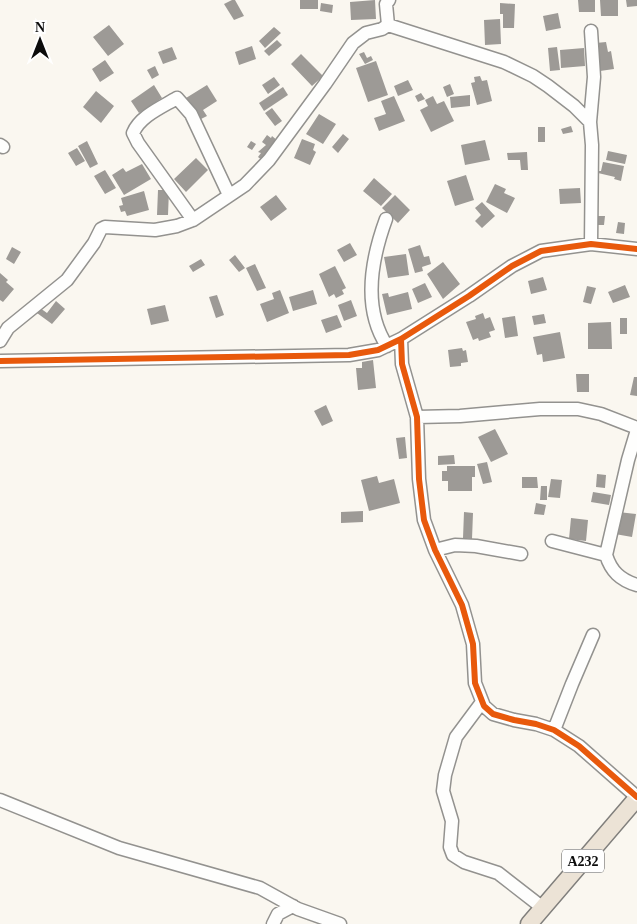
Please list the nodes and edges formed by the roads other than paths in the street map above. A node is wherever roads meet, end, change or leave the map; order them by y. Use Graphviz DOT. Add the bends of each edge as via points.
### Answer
graph roads {
  1 [pos="386,1"];
  2 [pos="388,25"];
  3 [pos="592,31"];
  4 [pos="590,122"];
  5 [pos="229,195"];
  6 [pos="386,219"];
  7 [pos="193,220"];
  8 [pos="591,244"];
  9 [pos="637,249"];
  10 [pos="401,339"];
  11 [pos="0,341"];
  12 [pos="387,346"];
  13 [pos="0,361"];
  14 [pos="417,417"];
  15 [pos="637,429"];
  16 [pos="552,541"];
  17 [pos="435,550"];
  18 [pos="521,554"];
  19 [pos="606,555"];
  20 [pos="637,585"];
  21 [pos="593,636"];
  22 [pos="482,702"];
  23 [pos="554,730"];
  24 [pos="637,797"];
  25 [pos="0,800"];
  26 [pos="293,906"];
  27 [pos="543,908"];
  28 [pos="273,924"];
  29 [pos="340,924"];
  30 [pos="529,924"];
  1 -- 2 [label="street"];
  2 -- 4 [label="street" via="504,62 548,86"];
  2 -- 5 [label="street" via="353,42 269,160 245,185"];
  3 -- 4 [label="street" via="594,76"];
  4 -- 8 [label="street"];
  5 -- 7 [label="street"];
  5 -- 7 [label="street" via="191,114 181,101 177,98 155,110 137,124 133,133"];
  6 -- 12 [label="street" via="373,262 371,299 376,325"];
  7 -- 11 [label="street" via="154,230 101,229 67,280 8,328"];
  8 -- 9 [label="street"];
  8 -- 10 [label="street" via="541,251 512,266"];
  10 -- 12 [label="street"];
  10 -- 14 [label="street" via="402,364"];
  12 -- 13 [label="street" via="349,355"];
  14 -- 15 [label="street" via="578,409 601,414"];
  14 -- 17 [label="street" via="421,504"];
  15 -- 19 [label="street"];
  16 -- 19 [label="street"];
  17 -- 18 [label="street" via="455,545"];
  17 -- 22 [label="street" via="469,626 475,683"];
  19 -- 20 [label="street" via="617,576"];
  21 -- 23 [label="street"];
  22 -- 23 [label="street" via="493,714"];
  22 -- 27 [label="street" via="456,737 445,775 443,791 452,821 450,847 453,856 498,873"];
  23 -- 24 [label="street" via="579,746"];
  24 -- 27 [label="main road, A232"];
  25 -- 26 [label="street" via="120,848 260,888"];
  26 -- 28 [label="street" via="278,914"];
  26 -- 29 [label="street"];
  27 -- 30 [label="main road, A232"];
}
